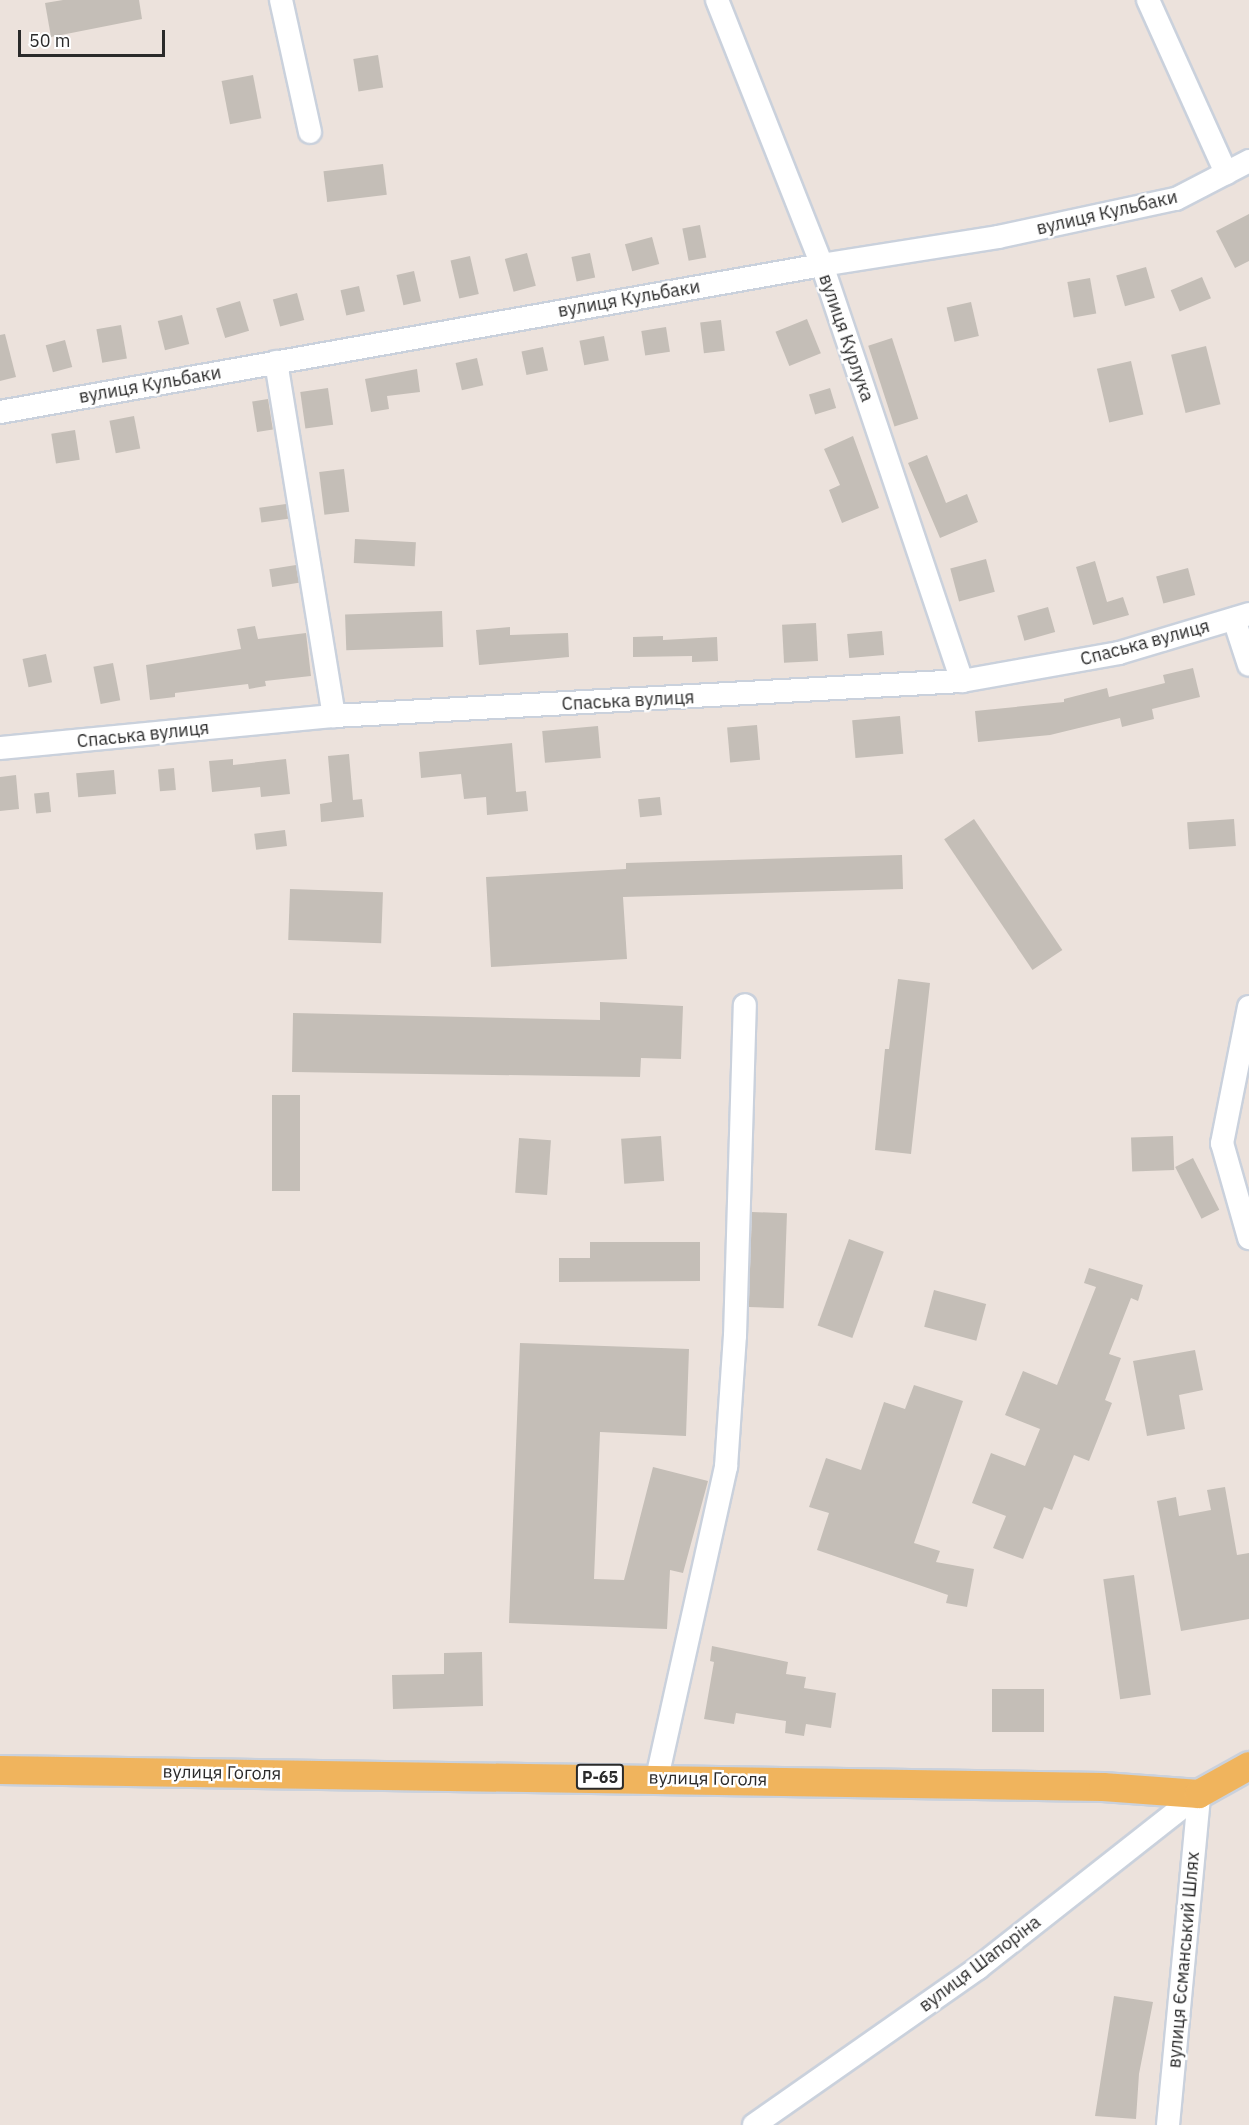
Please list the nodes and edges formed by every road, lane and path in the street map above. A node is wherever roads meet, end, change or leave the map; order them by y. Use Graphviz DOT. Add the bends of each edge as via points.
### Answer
graph roads {
  1 [pos="281,0"];
  2 [pos="717,0"];
  3 [pos="1148,0"];
  4 [pos="310,132"];
  5 [pos="1249,161"];
  6 [pos="1226,173"];
  7 [pos="822,265"];
  8 [pos="276,362"];
  9 [pos="0,412"];
  10 [pos="1241,616"];
  11 [pos="1249,665"];
  12 [pos="962,681"];
  13 [pos="334,716"];
  14 [pos="0,748"];
  15 [pos="745,1005"];
  16 [pos="1249,1007"];
  17 [pos="1249,1238"];
  18 [pos="1249,1766"];
  19 [pos="0,1770"];
  20 [pos="657,1778"];
  21 [pos="1199,1794"];
  22 [pos="754,2125"];
  23 [pos="1168,2125"];
  1 -- 4 [label="street"];
  2 -- 7 [label="street, вулиця Курлука"];
  3 -- 6 [label="street"];
  5 -- 6 [label="street, вулиця Кульбаки"];
  6 -- 7 [label="street, вулиця Кульбаки" via="1176,199 998,237"];
  7 -- 8 [label="street, вулиця Кульбаки"];
  7 -- 12 [label="street, вулиця Курлука"];
  8 -- 9 [label="street, вулиця Кульбаки"];
  8 -- 13 [label="street"];
  10 -- 11 [label="street"];
  10 -- 12 [label="street, Спаська вулиця" via="1119,653"];
  12 -- 13 [label="street, Спаська вулиця"];
  13 -- 14 [label="street, Спаська вулиця"];
  15 -- 20 [label="street" via="735,1336 726,1467"];
  16 -- 17 [label="street" via="1222,1143"];
  18 -- 21 [label="main road"];
  19 -- 20 [label="main road, вулиця Гоголя / Р-65"];
  20 -- 21 [label="main road, вулиця Гоголя / Р-65" via="1103,1786"];
  21 -- 22 [label="street, вулиця Шапоріна" via="978,1968"];
  21 -- 23 [label="street, вулиця Єсманський Шлях"];
}
